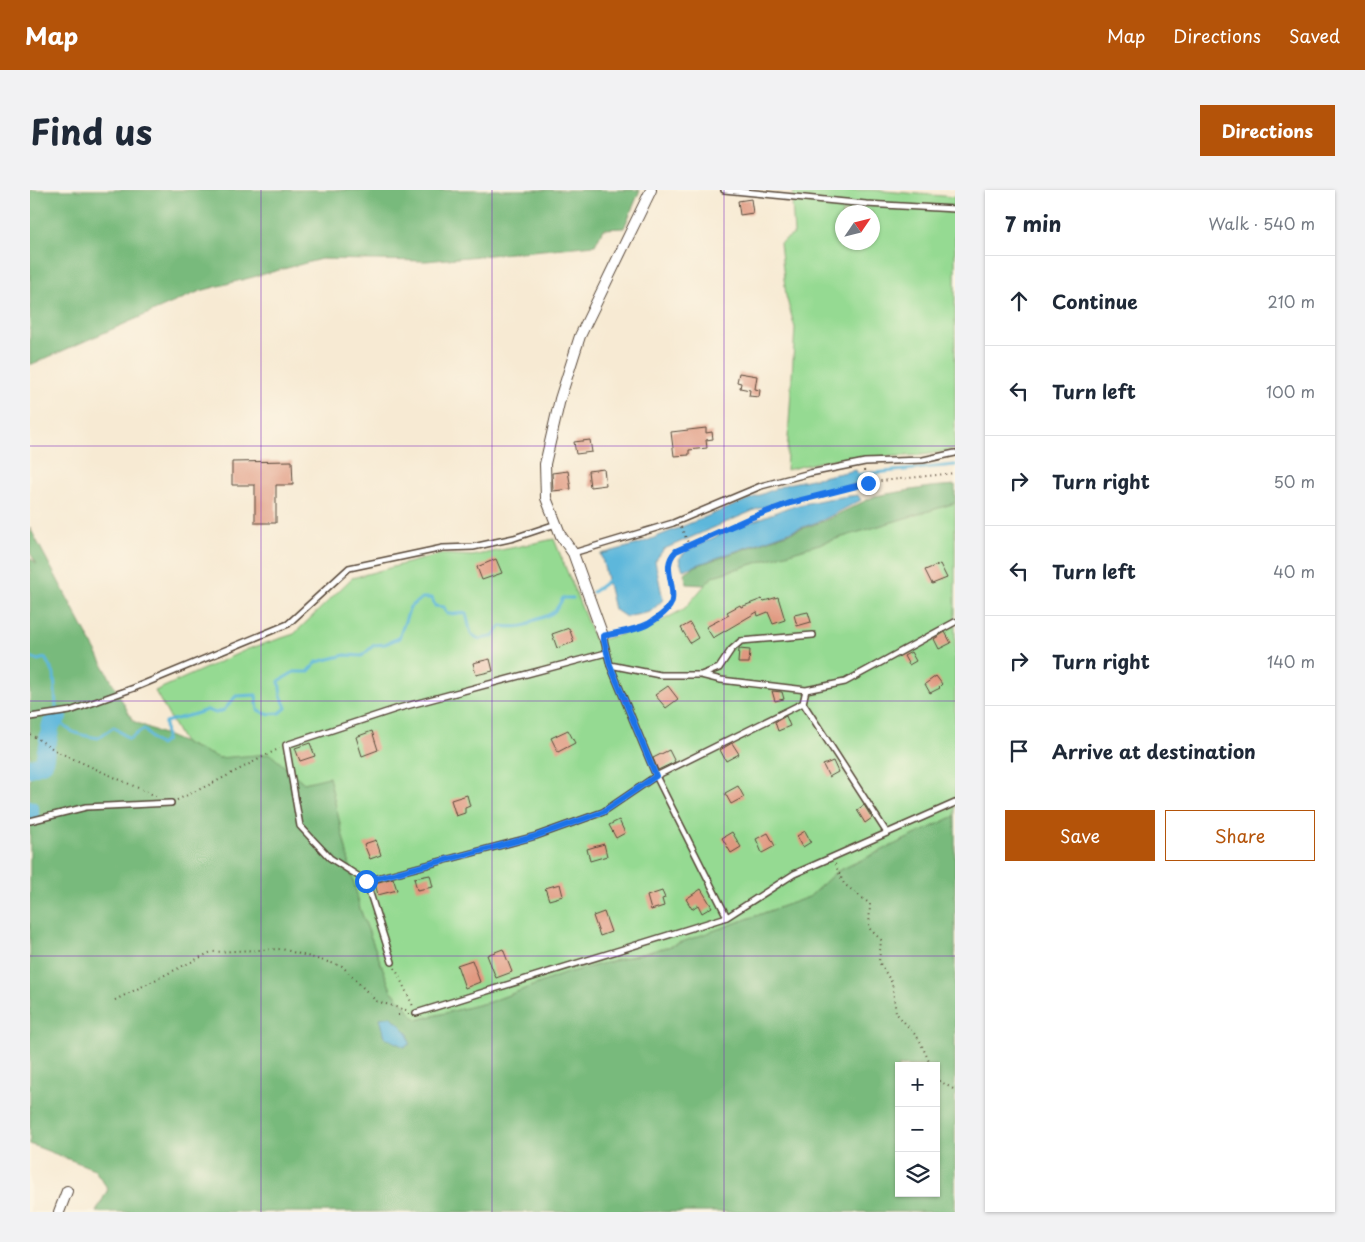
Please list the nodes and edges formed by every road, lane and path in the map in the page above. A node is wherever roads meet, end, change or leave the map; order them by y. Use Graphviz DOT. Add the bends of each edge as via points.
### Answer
graph roads {
  1 [pos="650,190"];
  2 [pos="724,190"];
  3 [pos="955,209"];
  4 [pos="955,454"];
  5 [pos="863,466"];
  6 [pos="955,473"];
  7 [pos="868,483"];
  8 [pos="556,524"];
  9 [pos="682,528"];
  10 [pos="689,545"];
  11 [pos="573,553"];
  12 [pos="955,622"];
  13 [pos="813,635"];
  14 [pos="603,636"];
  15 [pos="606,653"];
  16 [pos="610,665"];
  17 [pos="701,675"];
  18 [pos="806,690"];
  19 [pos="802,703"];
  20 [pos="30,717"];
  21 [pos="30,734"];
  22 [pos="286,745"];
  23 [pos="656,776"];
  24 [pos="171,802"];
  25 [pos="955,803"];
  26 [pos="30,821"];
  27 [pos="886,833"];
  28 [pos="831,857"];
  29 [pos="366,881"];
  30 [pos="726,917"];
  31 [pos="392,962"];
  32 [pos="115,1000"];
  33 [pos="416,1013"];
  34 [pos="398,1015"];
  35 [pos="929,1062"];
  36 [pos="940,1081"];
  37 [pos="955,1090"];
  38 [pos="67,1191"];
  39 [pos="59,1212"];
  1 -- 8 [label="street" via="580,336 560,400 545,464 546,498"];
  2 -- 3 [label="lane"];
  4 -- 11 [label="lane" via="923,460 865,462 761,486 673,523"];
  5 -- 7 [label="path"];
  6 -- 7 [label="path"];
  7 -- 10 [label="path" via="790,503"];
  8 -- 11 [label="street"];
  8 -- 20 [label="lane" via="473,547 443,548 349,568 288,624 125,692 70,711"];
  9 -- 10 [label="path"];
  10 -- 14 [label="path" via="671,556 672,600 668,609 647,624"];
  11 -- 14 [label="street"];
  12 -- 18 [label="lane" via="846,682"];
  13 -- 17 [label="lane" via="741,641 719,668"];
  14 -- 15 [label="lane"];
  15 -- 16 [label="lane"];
  15 -- 22 [label="lane" via="399,708"];
  16 -- 17 [label="lane" via="660,674"];
  16 -- 23 [label="lane"];
  17 -- 18 [label="lane"];
  18 -- 19 [label="lane"];
  19 -- 23 [label="lane"];
  19 -- 27 [label="lane"];
  21 -- 24 [label="path" via="58,752"];
  22 -- 24 [label="path"];
  22 -- 29 [label="lane" via="300,826 330,858"];
  23 -- 29 [label="lane" via="603,812 536,836"];
  23 -- 30 [label="lane"];
  24 -- 26 [label="lane" via="86,807"];
  25 -- 27 [label="lane"];
  27 -- 28 [label="lane"];
  28 -- 30 [label="lane" via="794,874"];
  28 -- 35 [label="path" via="844,884 870,904 869,928 881,940 879,962 892,982 896,1013 919,1039"];
  29 -- 31 [label="lane"];
  30 -- 33 [label="lane"];
  31 -- 33 [label="path"];
  32 -- 33 [label="path" via="211,952 282,949 342,966 376,1001"];
  33 -- 34 [label="path"];
  36 -- 37 [label="path"];
  38 -- 39 [label="street"];
}
